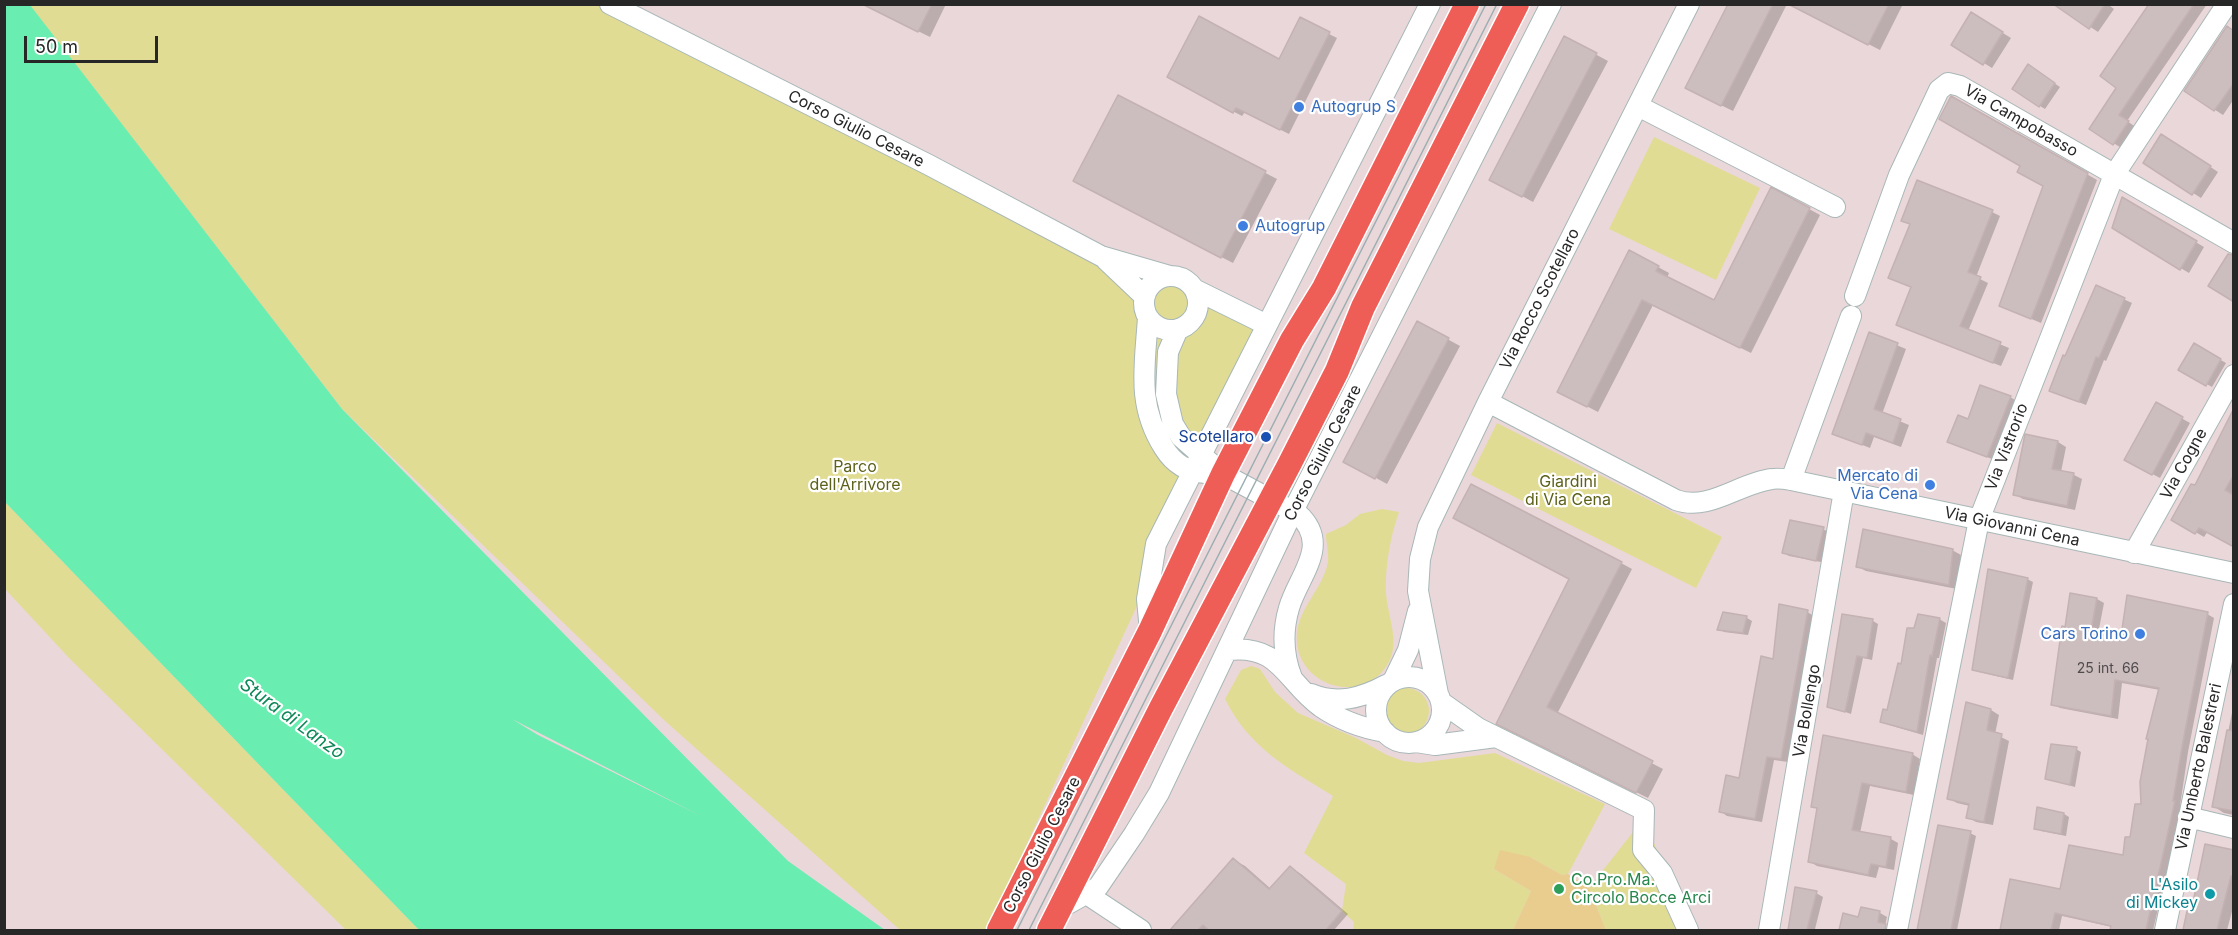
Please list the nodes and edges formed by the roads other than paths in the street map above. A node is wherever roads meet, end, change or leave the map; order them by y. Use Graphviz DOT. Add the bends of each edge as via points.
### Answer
graph roads {
  1 [pos="610,4"];
  2 [pos="1430,4"];
  3 [pos="1467,4"];
  4 [pos="1517,4"];
  5 [pos="1551,4"];
  6 [pos="1689,4"];
  7 [pos="2227,4"];
  8 [pos="1638,106"];
  9 [pos="2114,175"];
  10 [pos="1834,207"];
  11 [pos="2234,243"];
  12 [pos="1101,256"];
  13 [pos="1170,276"];
  14 [pos="1194,289"];
  15 [pos="1144,296"];
  16 [pos="1148,317"];
  17 [pos="1267,325"];
  18 [pos="1178,329"];
  19 [pos="2234,375"];
  20 [pos="1488,402"];
  21 [pos="1196,463"];
  22 [pos="1223,474"];
  23 [pos="1791,480"];
  24 [pos="1844,491"];
  25 [pos="1271,500"];
  26 [pos="1293,511"];
  27 [pos="1979,520"];
  28 [pos="2134,553"];
  29 [pos="2234,573"];
  30 [pos="1419,602"];
  31 [pos="2234,604"];
  32 [pos="1150,631"];
  33 [pos="1228,650"];
  34 [pos="1390,683"];
  35 [pos="1299,685"];
  36 [pos="1440,698"];
  37 [pos="1385,732"];
  38 [pos="1496,737"];
  39 [pos="1416,742"];
  40 [pos="2188,817"];
  41 [pos="2234,828"];
  42 [pos="1079,889"];
  43 [pos="1054,920"];
  44 [pos="999,930"];
  45 [pos="1141,930"];
  46 [pos="1688,930"];
  47 [pos="1769,930"];
  48 [pos="1897,930"];
  49 [pos="2165,930"];
  1 -- 12 [label="street, Corso Giulio Cesare"];
  2 -- 17 [label="street"];
  3 -- 22 [label="main road, Corso Giulio Cesare" via="1324,288 1292,340"];
  4 -- 25 [label="main road, Corso Giulio Cesare" via="1363,307 1337,371"];
  5 -- 26 [label="street, Corso Giulio Cesare"];
  6 -- 8 [label="street, Via Rocco Scotellaro"];
  7 -- 9 [label="street, Via Vistrorio"];
  8 -- 10 [label="street"];
  8 -- 20 [label="street, Via Rocco Scotellaro"];
  9 -- 11 [label="street, Via Campobasso"];
  9 -- 23 [label="street, Via Campobasso" via="1960,86 1945,84 1899,175"];
  9 -- 27 [label="street, Via Vistrorio"];
  12 -- 13 [label="street, Corso Giulio Cesare"];
  12 -- 15 [label="street, Corso Giulio Cesare"];
  13 -- 14 [label="street" via="1184,280"];
  13 -- 15 [label="street" via="1157,280"];
  14 -- 17 [label="street"];
  14 -- 18 [label="street" via="1198,303 1194,316"];
  15 -- 16 [label="street"];
  16 -- 18 [label="street" via="1157,326"];
  16 -- 21 [label="street" via="1143,391 1147,415 1154,434 1175,462"];
  17 -- 21 [label="street"];
  18 -- 21 [label="street" via="1168,352 1168,409"];
  19 -- 28 [label="street, Via Cogne"];
  20 -- 23 [label="street, Via Giovanni Cena" via="1688,504 1772,479"];
  20 -- 30 [label="street, Via Rocco Scotellaro" via="1428,527 1420,559"];
  21 -- 22 [label="street"];
  21 -- 32 [label="street" via="1156,544 1147,599"];
  22 -- 25 [label="street"];
  22 -- 32 [label="main road, Corso Giulio Cesare"];
  23 -- 24 [label="street, Via Giovanni Cena"];
  24 -- 27 [label="street, Via Giovanni Cena"];
  24 -- 47 [label="street, Via Bollengo"];
  25 -- 26 [label="street"];
  25 -- 42 [label="main road, Corso Giulio Cesare"];
  26 -- 33 [label="street, Corso Giulio Cesare"];
  26 -- 35 [label="street" via="1302,518 1313,540 1310,563 1291,601 1285,626 1285,659"];
  27 -- 28 [label="street, Via Giovanni Cena"];
  27 -- 48 [label="street, Via Vistrorio"];
  28 -- 29 [label="street, Via Giovanni Cena"];
  30 -- 34 [label="street, Via Rocco Scotellaro" via="1411,643"];
  30 -- 36 [label="street, Via Rocco Scotellaro"];
  31 -- 40 [label="street, Via Umberto Balestreri"];
  32 -- 44 [label="main road, Corso Giulio Cesare"];
  33 -- 35 [label="street" via="1260,651"];
  33 -- 42 [label="street, Corso Giulio Cesare" via="1153,802 1098,887"];
  34 -- 35 [label="street" via="1365,696 1348,699 1329,699"];
  34 -- 36 [label="street" via="1419,678 1433,687"];
  34 -- 37 [label="street" via="1381,692 1376,708"];
  35 -- 37 [label="street" via="1320,706 1349,722"];
  36 -- 38 [label="street" via="1464,720"];
  36 -- 39 [label="street" via="1442,711 1437,727"];
  37 -- 39 [label="street" via="1399,741"];
  38 -- 39 [label="street" via="1436,745"];
  38 -- 46 [label="street" via="1644,810 1643,850 1662,873"];
  40 -- 41 [label="street"];
  40 -- 49 [label="street, Via Umberto Balestreri"];
  42 -- 43 [label="main road, Corso Giulio Cesare"];
  42 -- 45 [label="street"];
}
